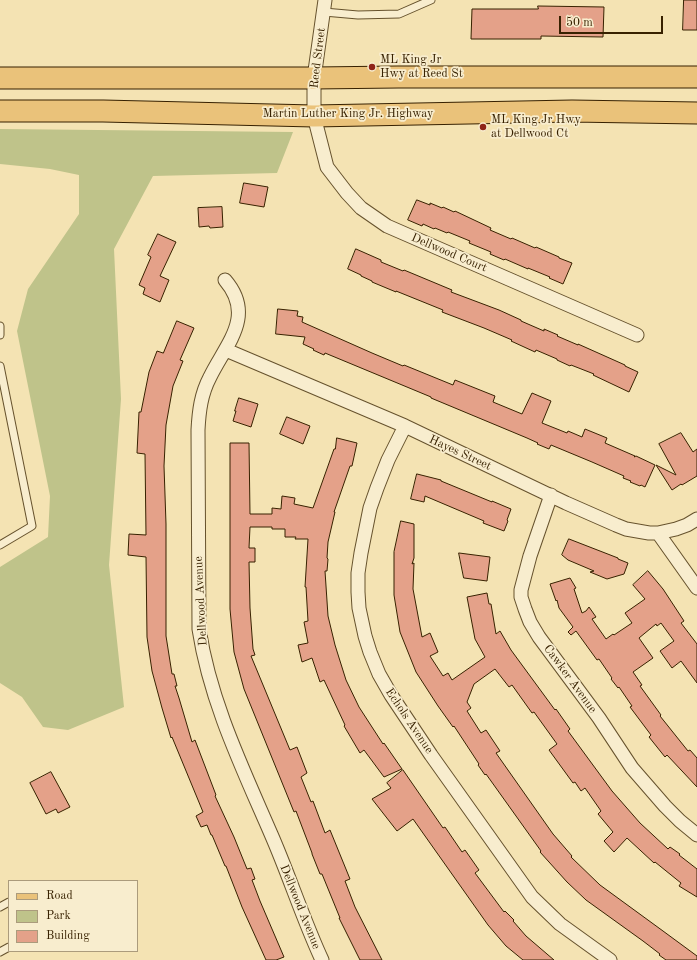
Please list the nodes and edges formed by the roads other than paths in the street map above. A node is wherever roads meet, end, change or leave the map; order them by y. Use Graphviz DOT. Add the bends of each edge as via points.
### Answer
graph roads {
  1 [pos="432,0"];
  2 [pos="325,6"];
  3 [pos="697,77"];
  4 [pos="0,78"];
  5 [pos="314,78"];
  6 [pos="0,111"];
  7 [pos="697,113"];
  8 [pos="314,116"];
  9 [pos="225,280"];
  10 [pos="0,326"];
  11 [pos="0,335"];
  12 [pos="637,335"];
  13 [pos="226,350"];
  14 [pos="0,366"];
  15 [pos="405,426"];
  16 [pos="551,495"];
  17 [pos="697,519"];
  18 [pos="658,532"];
  19 [pos="0,545"];
  20 [pos="697,588"];
  21 [pos="697,835"];
  22 [pos="322,960"];
  23 [pos="610,960"];
  1 -- 2 [label="lane" via="399,14 358,15"];
  2 -- 5 [label="street, Reed Street"];
  3 -- 5 [label="main road"];
  4 -- 5 [label="main road"];
  5 -- 8 [label="street, Reed Street"];
  6 -- 8 [label="main road, Martin Luther King Jr. Highway"];
  7 -- 8 [label="main road, Martin Luther King Jr. Highway" via="572,111"];
  8 -- 12 [label="street, Dellwood Court" via="327,166 356,203 386,226"];
  9 -- 13 [label="street, Dellwood Avenue" via="231,286 238,307 237,326"];
  10 -- 11 [label="lane"];
  13 -- 15 [label="street, Hayes Street"];
  13 -- 22 [label="street, Dellwood Avenue" via="210,377 199,413 199,629 218,707"];
  14 -- 19 [label="lane" via="32,526"];
  15 -- 16 [label="street, Hayes Street"];
  15 -- 23 [label="street, Echols Avenue" via="388,460 370,508 361,553 358,580 359,608 370,652 391,696 532,897 560,924"];
  16 -- 18 [label="street, Hayes Street" via="626,529"];
  16 -- 21 [label="street, Cawker Avenue" via="521,590 530,622 632,768 665,806"];
  17 -- 18 [label="street, Hayes Street" via="676,529"];
  18 -- 20 [label="street"];
}
